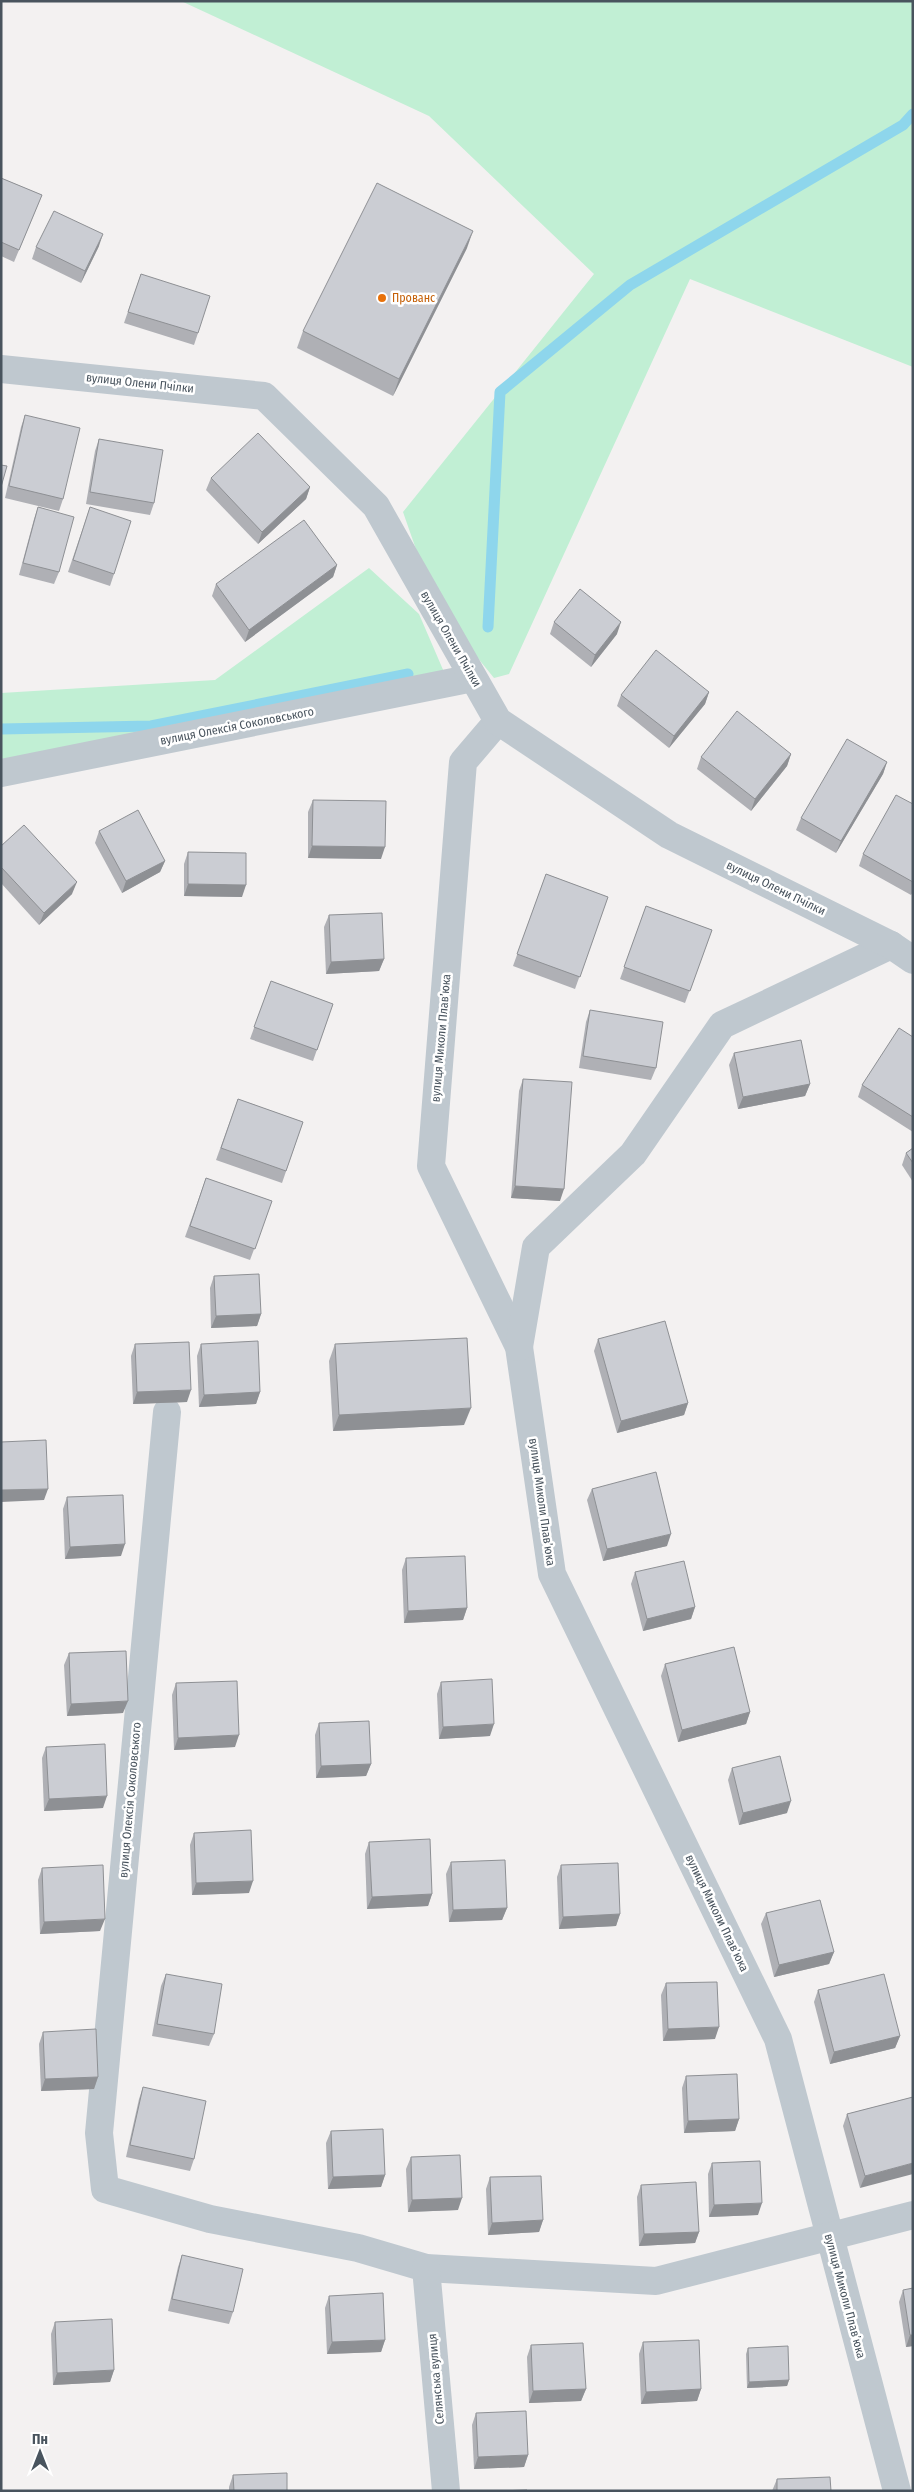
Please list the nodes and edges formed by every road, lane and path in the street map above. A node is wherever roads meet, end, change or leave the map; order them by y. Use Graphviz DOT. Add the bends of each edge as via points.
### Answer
graph roads {
  1 [pos="1,369"];
  2 [pos="473,678"];
  3 [pos="498,721"];
  4 [pos="1,773"];
  5 [pos="902,953"];
  6 [pos="520,1347"];
  7 [pos="167,1412"];
  8 [pos="913,2215"];
  9 [pos="830,2237"];
  10 [pos="426,2268"];
  11 [pos="446,2491"];
  12 [pos="897,2491"];
  1 -- 2 [label="street, вулиця Олени Пчілки" via="264,396 376,506"];
  2 -- 3 [label="street, вулиця Олени Пчілки"];
  2 -- 4 [label="street, вулиця Олексія Соколовського"];
  3 -- 5 [label="street, вулиця Олени Пчілки" via="669,835"];
  3 -- 6 [label="street, вулиця Миколи Плавʼюка" via="463,762 431,1166"];
  5 -- 6 [label="street, вулиця Миколи Плавʼюка" via="722,1025 633,1154 536,1247"];
  6 -- 9 [label="street, вулиця Миколи Плавʼюка" via="552,1574 778,2039"];
  7 -- 10 [label="street, вулиця Олексія Соколовського" via="99,2133 105,2189 210,2219 358,2248"];
  8 -- 9 [label="street"];
  9 -- 10 [label="street" via="656,2281"];
  9 -- 12 [label="street, вулиця Миколи Плавʼюка"];
  10 -- 11 [label="street, Селянська вулиця"];
}
